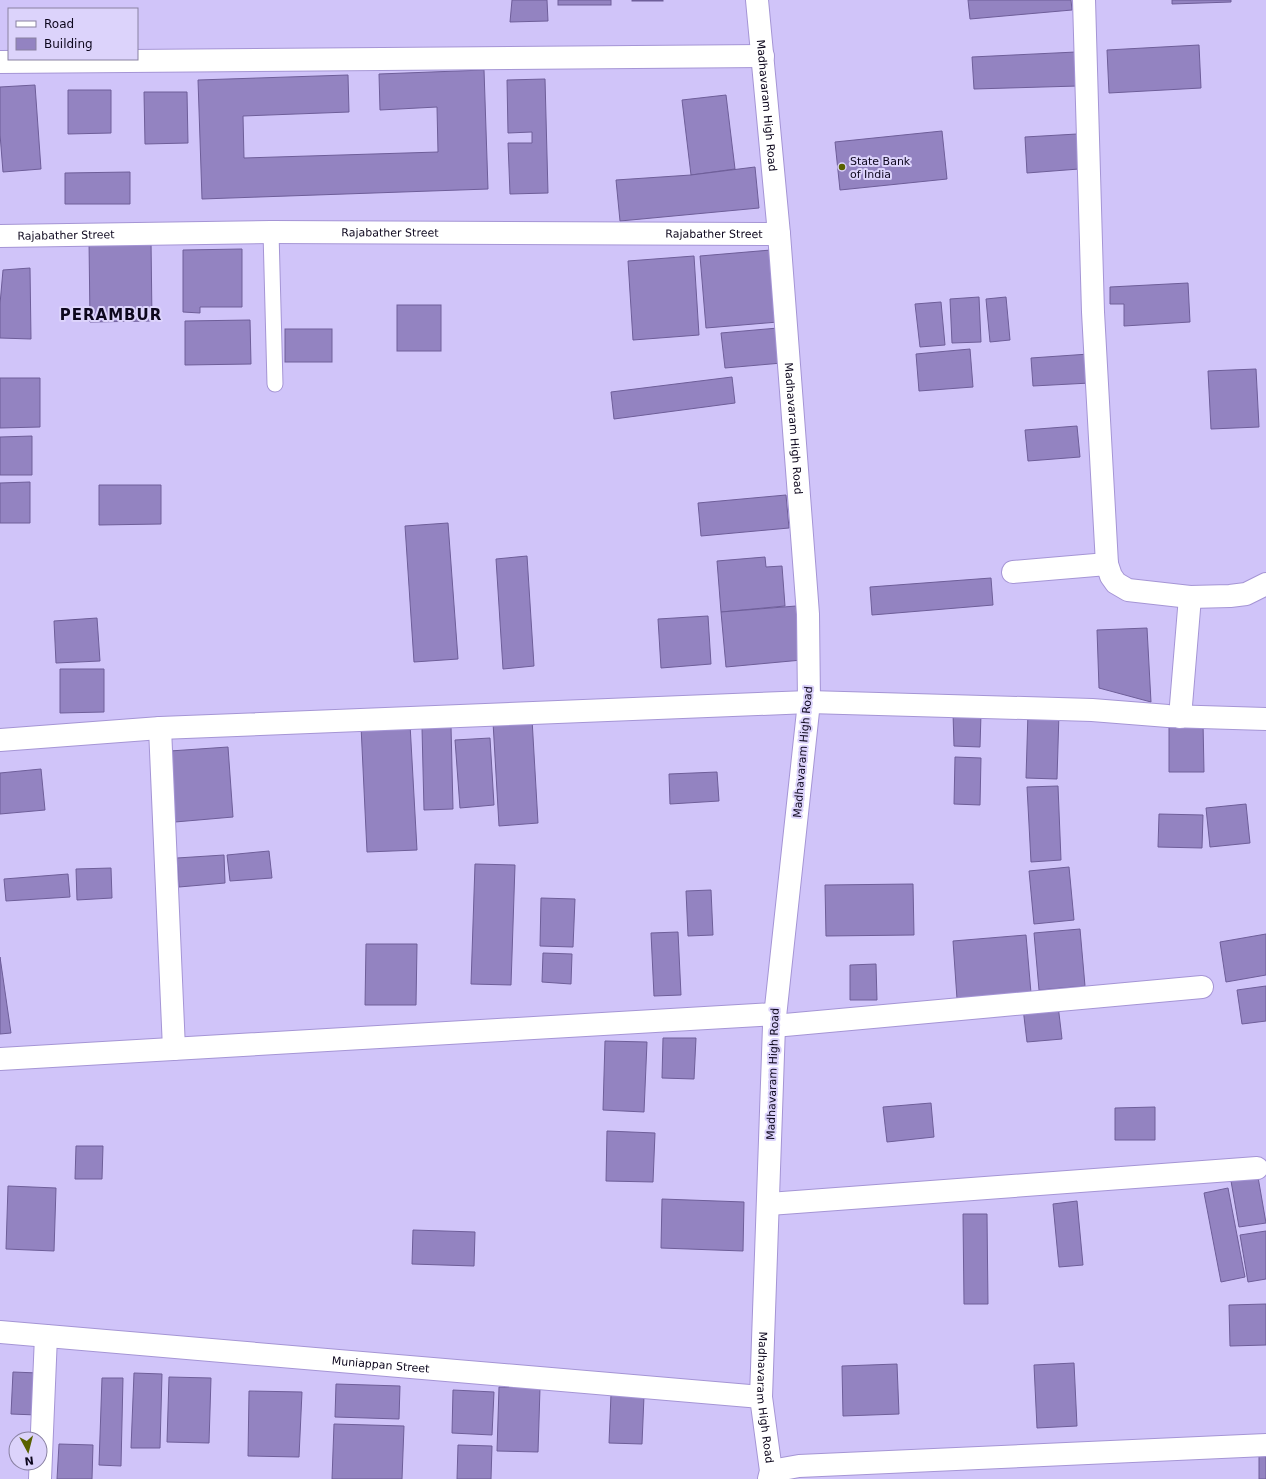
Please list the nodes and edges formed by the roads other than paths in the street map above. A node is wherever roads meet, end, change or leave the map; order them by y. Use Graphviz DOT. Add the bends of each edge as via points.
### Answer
graph roads {
  1 [pos="757,0"];
  2 [pos="1084,0"];
  3 [pos="763,56"];
  4 [pos="0,62"];
  5 [pos="271,232"];
  6 [pos="779,234"];
  7 [pos="0,236"];
  8 [pos="275,384"];
  9 [pos="1107,564"];
  10 [pos="1013,572"];
  11 [pos="1266,584"];
  12 [pos="1190,597"];
  13 [pos="810,702"];
  14 [pos="1180,717"];
  15 [pos="1266,719"];
  16 [pos="160,728"];
  17 [pos="0,740"];
  18 [pos="1202,987"];
  19 [pos="775,1020"];
  20 [pos="174,1049"];
  21 [pos="0,1058"];
  22 [pos="1257,1168"];
  23 [pos="769,1204"];
  24 [pos="0,1332"];
  25 [pos="46,1336"];
  26 [pos="761,1397"];
  27 [pos="1266,1445"];
  28 [pos="770,1475"];
  29 [pos="40,1479"];
  1 -- 3 [label="street, Madhavaram High Road"];
  2 -- 9 [label="street" via="1094,312"];
  3 -- 4 [label="street"];
  3 -- 6 [label="street, Madhavaram High Road"];
  5 -- 6 [label="street, Rajabather Street"];
  5 -- 7 [label="street, Rajabather Street"];
  5 -- 8 [label="lane"];
  6 -- 13 [label="street, Madhavaram High Road" via="808,614"];
  9 -- 10 [label="street"];
  9 -- 12 [label="street" via="1116,583 1128,590"];
  11 -- 12 [label="street" via="1246,594"];
  12 -- 14 [label="street"];
  13 -- 14 [label="street" via="1092,710"];
  13 -- 16 [label="street"];
  13 -- 19 [label="street, Madhavaram High Road"];
  14 -- 15 [label="street"];
  16 -- 17 [label="street"];
  16 -- 20 [label="street"];
  18 -- 19 [label="street"];
  19 -- 20 [label="street"];
  19 -- 23 [label="street, Madhavaram High Road"];
  20 -- 21 [label="street"];
  22 -- 23 [label="street"];
  23 -- 26 [label="street, Madhavaram High Road"];
  24 -- 25 [label="street, Muniappan Street"];
  25 -- 26 [label="street, Muniappan Street"];
  25 -- 29 [label="street"];
  26 -- 28 [label="street, Madhavaram High Road"];
  27 -- 28 [label="street" via="799,1466"];
}
